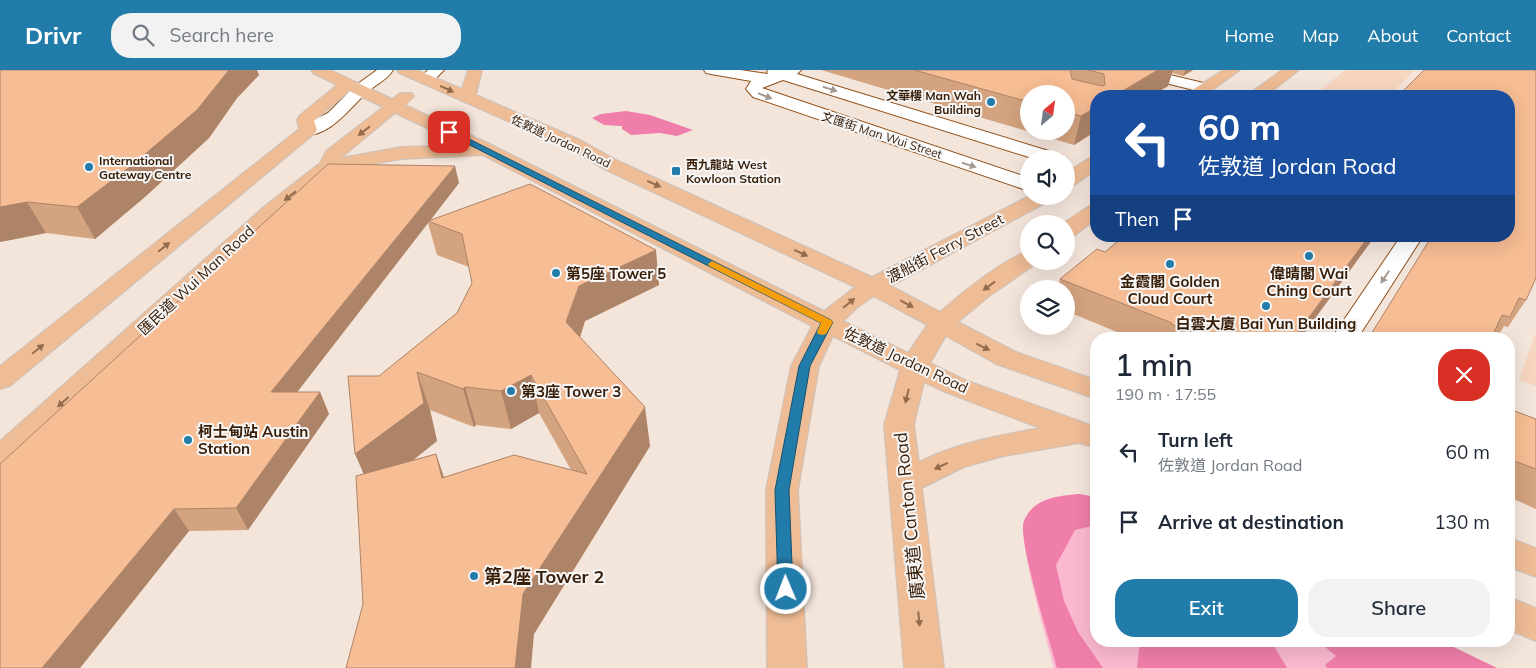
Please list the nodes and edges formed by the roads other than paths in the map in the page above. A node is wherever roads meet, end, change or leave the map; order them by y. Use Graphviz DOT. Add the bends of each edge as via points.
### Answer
graph roads {
  1 [pos="318,70"];
  2 [pos="386,70"];
  3 [pos="404,70"];
  4 [pos="474,70"];
  5 [pos="712,70"];
  6 [pos="1130,70"];
  7 [pos="1232,70"];
  8 [pos="1292,70"];
  9 [pos="778,73"];
  10 [pos="432,75"];
  11 [pos="355,87"];
  12 [pos="1194,90"];
  13 [pos="1203,90"];
  14 [pos="1264,90"];
  15 [pos="467,98"];
  16 [pos="394,106"];
  17 [pos="308,130"];
  18 [pos="488,150"];
  19 [pos="1026,150"];
  20 [pos="1075,163"];
  21 [pos="1090,165"];
  22 [pos="328,166"];
  23 [pos="1090,166"];
  24 [pos="1075,176"];
  25 [pos="1020,181"];
  26 [pos="1027,205"];
  27 [pos="1090,214"];
  28 [pos="1075,225"];
  29 [pos="1408,242"];
  30 [pos="1020,264"];
  31 [pos="872,286"];
  32 [pos="827,322"];
  33 [pos="941,323"];
  34 [pos="1349,332"];
  35 [pos="915,366"];
  36 [pos="0,380"];
  37 [pos="1090,388"];
  38 [pos="1089,436"];
  39 [pos="0,459"];
  40 [pos="905,483"];
  41 [pos="1515,554"];
  42 [pos="1536,563"];
  43 [pos="1515,616"];
  44 [pos="1536,625"];
  45 [pos="787,668"];
  46 [pos="924,668"];
  1 -- 11 [label="main road, 佐敦道 Jordan Road"];
  2 -- 11 [label="street"];
  3 -- 10 [label="main road, 佐敦道 Jordan Road"];
  4 -- 15 [label="main road"];
  5 -- 9 [label="street, 文匯街 Man Wui Street"];
  6 -- 12 [label="street"];
  7 -- 13 [label="main road"];
  8 -- 14 [label="main road"];
  9 -- 19 [label="street, 文匯街 Man Wui Street, one-way"];
  9 -- 25 [label="street, 文匯街 Man Wui Street, one-way" via="754,89 759,94"];
  10 -- 15 [label="main road, 佐敦道 Jordan Road, one-way"];
  10 -- 16 [label="main road, 匯民道 Wui Man Road"];
  11 -- 16 [label="main road, 佐敦道 Jordan Road"];
  11 -- 17 [label="street" via="334,117"];
  15 -- 31 [label="main road, 佐敦道 Jordan Road, one-way" via="572,143 609,164"];
  16 -- 18 [label="main road, 佐敦道 Jordan Road"];
  16 -- 22 [label="main road, 匯民道 Wui Man Road, one-way" via="333,155"];
  36 -- 17 [label="main road, one-way"];
  18 -- 22 [label="main road" via="401,152"];
  18 -- 32 [label="main road, 佐敦道 Jordan Road"];
  20 -- 21 [label="street"];
  22 -- 39 [label="main road, 匯民道 Wui Man Road, one-way" via="273,209"];
  23 -- 24 [label="main road"];
  26 -- 31 [label="main road, 渡船街 Ferry Street"];
  27 -- 28 [label="main road"];
  29 -- 34 [label="street, one-way"];
  30 -- 33 [label="main road, one-way"];
  32 -- 31 [label="main road, one-way"];
  31 -- 33 [label="main road, 佐敦道 Jordan Road, one-way"];
  32 -- 35 [label="main road, 佐敦道 Jordan Road"];
  32 -- 45 [label="main road" via="804,366 782,490"];
  33 -- 35 [label="main road"];
  33 -- 37 [label="main road, 佐敦道 Jordan Road, one-way" via="1006,358"];
  35 -- 38 [label="main road, 佐敦道 Jordan Road" via="955,386"];
  35 -- 40 [label="main road, 廣東道 Canton Road, one-way" via="899,425"];
  38 -- 40 [label="main road, one-way" via="1020,441 958,458"];
  40 -- 46 [label="main road, 廣東道 Canton Road, one-way"];
  41 -- 42 [label="main road"];
  43 -- 44 [label="main road"];
}
